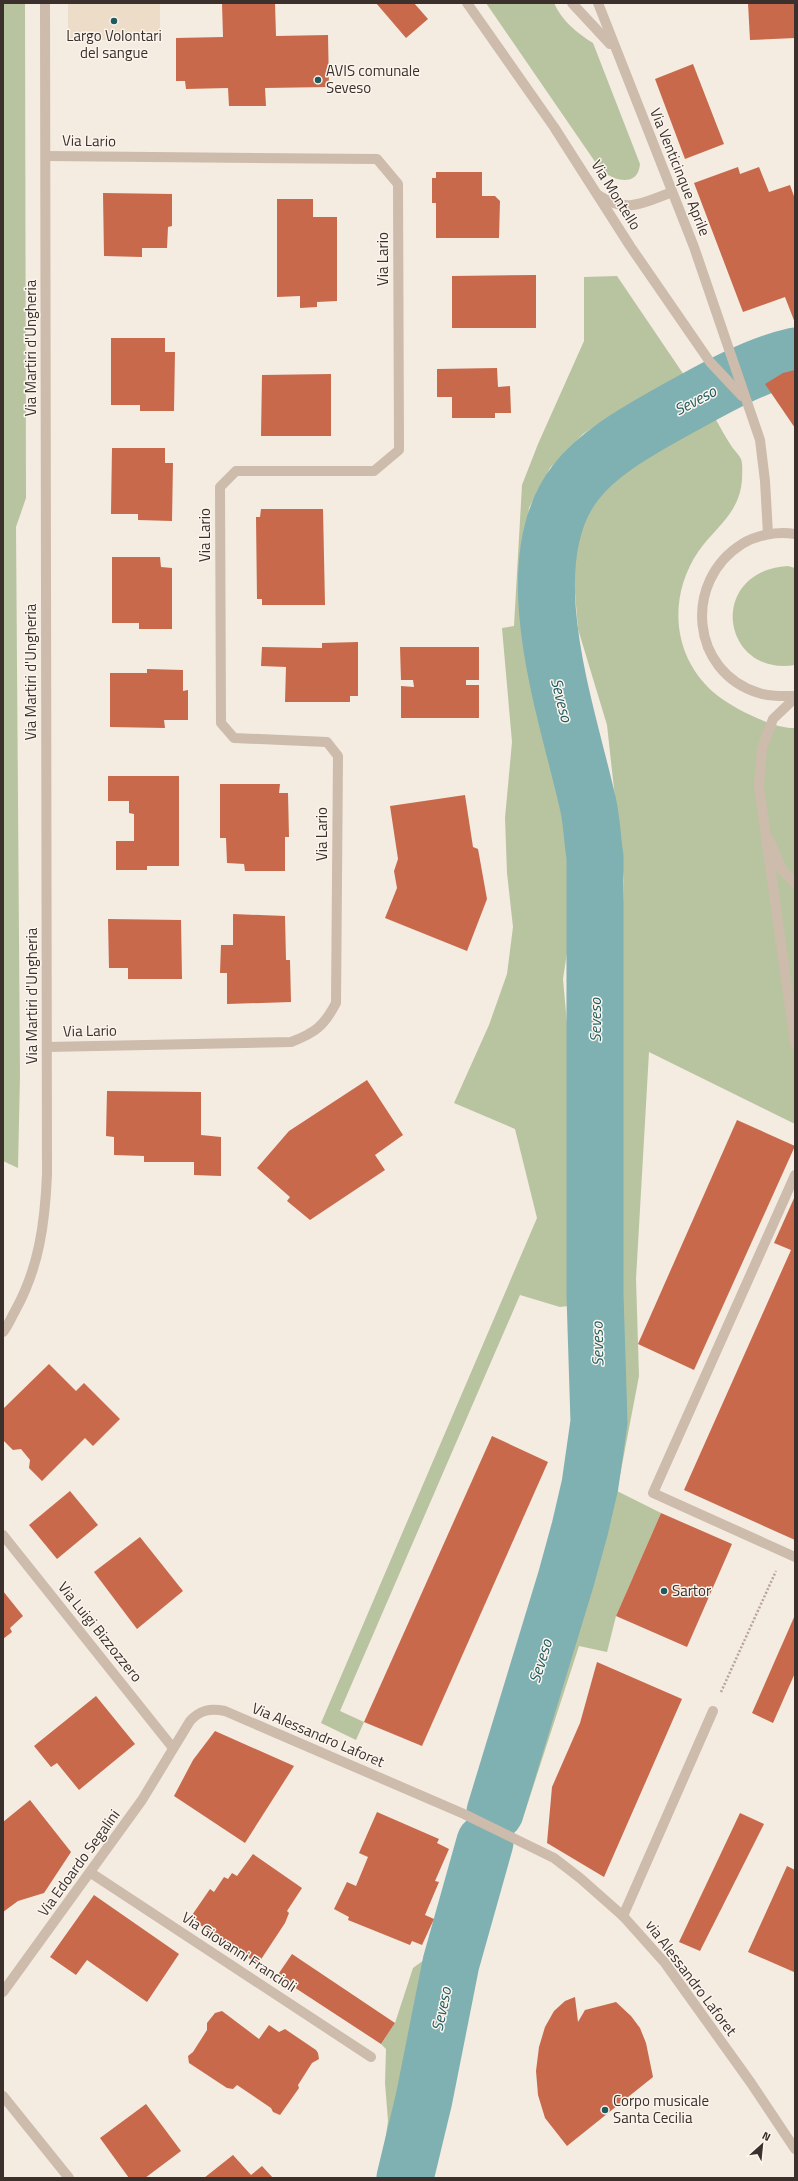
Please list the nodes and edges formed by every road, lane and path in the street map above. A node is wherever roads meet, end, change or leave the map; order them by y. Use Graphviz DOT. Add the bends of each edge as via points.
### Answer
graph roads {
  1 [pos="45,3"];
  2 [pos="467,3"];
  3 [pos="572,3"];
  4 [pos="598,4"];
  5 [pos="618,56"];
  6 [pos="46,156"];
  7 [pos="672,192"];
  8 [pos="596,194"];
  9 [pos="730,354"];
  10 [pos="745,399"];
  11 [pos="768,534"];
  12 [pos="795,534"];
  13 [pos="795,697"];
  14 [pos="763,824"];
  15 [pos="795,883"];
  16 [pos="795,1044"];
  17 [pos="47,1046"];
  18 [pos="795,1175"];
  19 [pos="3,1332"];
  20 [pos="3,1536"];
  21 [pos="795,1557"];
  22 [pos="776,1570"];
  23 [pos="713,1711"];
  24 [pos="174,1748"];
  25 [pos="516,1839"];
  26 [pos="91,1873"];
  27 [pos="623,1916"];
  28 [pos="3,1992"];
  29 [pos="371,2057"];
  30 [pos="3,2096"];
  31 [pos="795,2149"];
  32 [pos="69,2178"];
  1 -- 6 [label="street, Via Martiri d'Ungheria"];
  2 -- 8 [label="street, Via Montello" via="554,127"];
  3 -- 5 [label="street" via="606,38"];
  4 -- 5 [label="street, Via Venticinque Aprile"];
  5 -- 7 [label="street, Via Venticinque Aprile"];
  6 -- 17 [label="street, Via Martiri d'Ungheria"];
  6 -- 17 [label="street, Via Lario" via="377,159 398,184 399,411 399,450 374,471 236,471 220,488 221,723 234,738 327,742 338,756 336,1003 328,1020 312,1034 291,1042"];
  7 -- 8 [label="street" via="634,206 615,204"];
  7 -- 9 [label="street, Via Venticinque Aprile" via="694,247"];
  8 -- 10 [label="street, Via Montello" via="710,362"];
  9 -- 10 [label="street, Via Montello"];
  10 -- 11 [label="street, Via Montello" via="760,440 766,481"];
  11 -- 12 [label="street"];
  11 -- 13 [label="street" via="743,543 719,564 708,581 701,620 705,639 713,657 725,673 741,685 759,693"];
  13 -- 14 [label="street" via="773,719 762,748 759,786"];
  14 -- 15 [label="street" via="782,870"];
  14 -- 16 [label="street"];
  17 -- 19 [label="street, Via Martiri d'Ungheria" via="45,1217 38,1258 24,1294"];
  18 -- 21 [label="street" via="653,1493"];
  20 -- 24 [label="street, Via Luigi Bizzozzero"];
  22 -- 23 [label="path"];
  23 -- 27 [label="street"];
  24 -- 25 [label="street, Via Alessandro Laforet" via="197,1714 206,1710 217,1710 464,1814"];
  24 -- 26 [label="street, Via Edoardo Segalini" via="142,1800"];
  25 -- 27 [label="street, via Alessandro Laforet" via="554,1858"];
  26 -- 28 [label="street, Via Edoardo Segalini"];
  26 -- 29 [label="street, Via Giovanni Francioli"];
  27 -- 31 [label="street, via Alessandro Laforet" via="665,1963"];
  30 -- 32 [label="street"];
}
